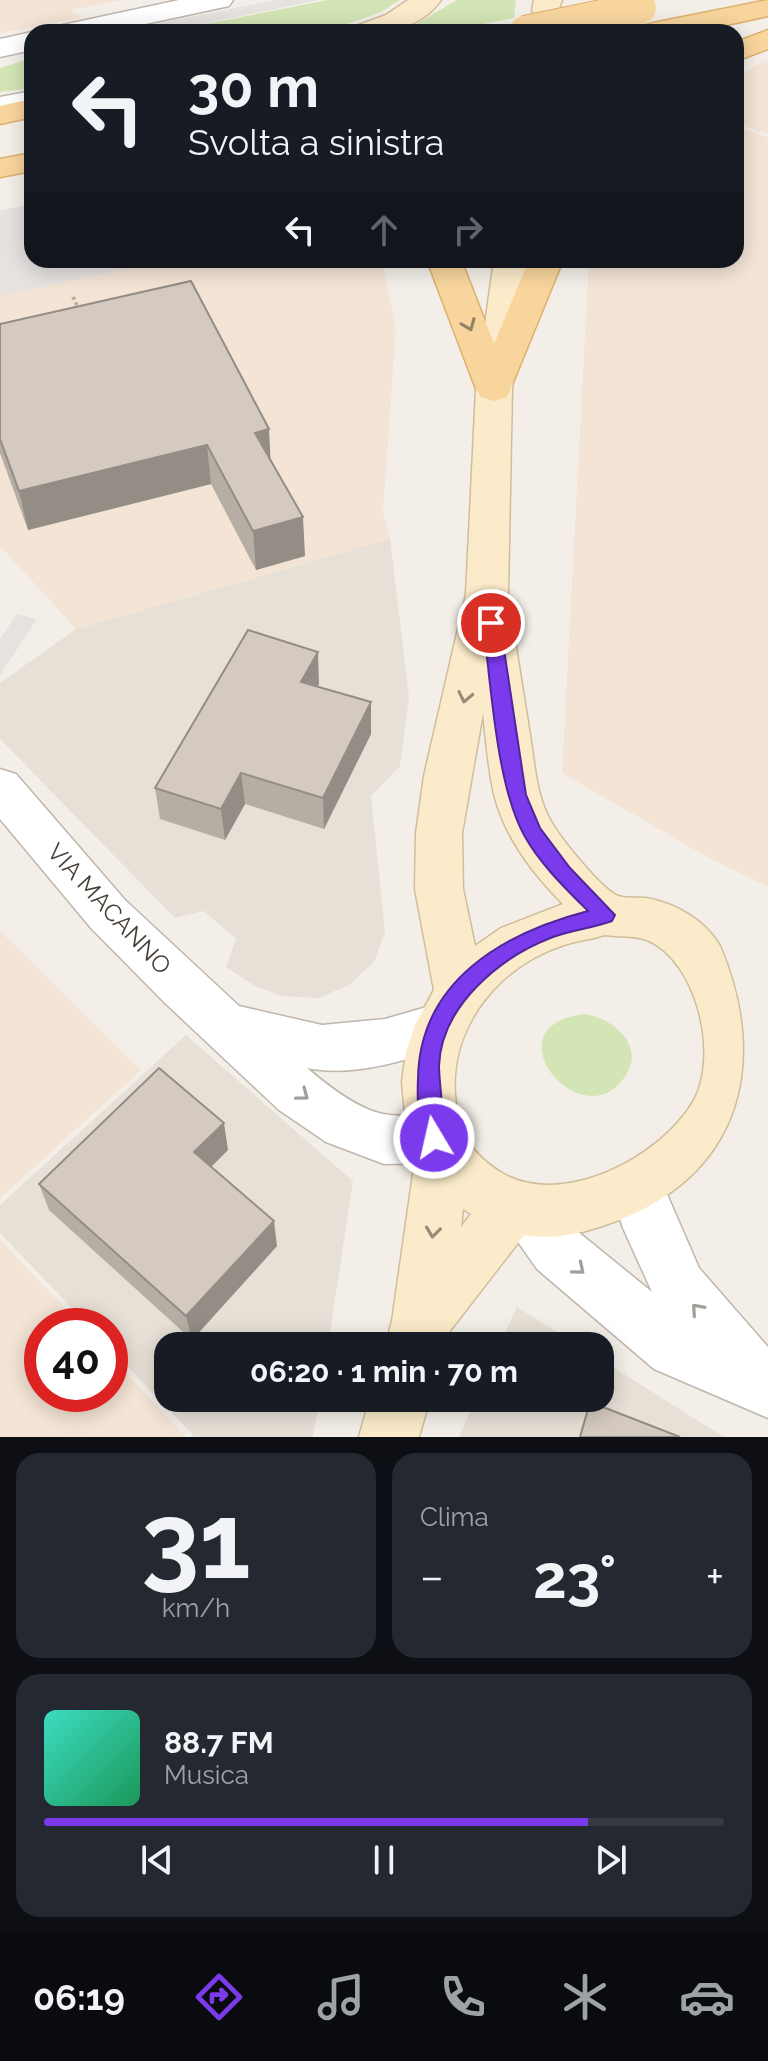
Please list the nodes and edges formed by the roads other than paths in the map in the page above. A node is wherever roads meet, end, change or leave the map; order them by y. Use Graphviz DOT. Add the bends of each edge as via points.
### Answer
graph roads {
  1 [pos="219,0"];
  2 [pos="427,0"];
  3 [pos="679,0"];
  4 [pos="768,8"];
  5 [pos="647,20"];
  6 [pos="106,24"];
  7 [pos="388,24"];
  8 [pos="606,24"];
  9 [pos="768,39"];
  10 [pos="24,43"];
  11 [pos="0,48"];
  12 [pos="744,49"];
  13 [pos="24,102"];
  14 [pos="0,106"];
  15 [pos="24,110"];
  16 [pos="0,115"];
  17 [pos="24,134"];
  18 [pos="0,139"];
  19 [pos="24,164"];
  20 [pos="0,171"];
  21 [pos="24,171"];
  22 [pos="447,268"];
  23 [pos="510,268"];
  24 [pos="543,268"];
  25 [pos="494,389"];
  26 [pos="487,594"];
  27 [pos="0,787"];
  28 [pos="605,915"];
  29 [pos="448,1009"];
  30 [pos="223,1025"];
  31 [pos="439,1146"];
  32 [pos="637,1187"];
  33 [pos="520,1209"];
  34 [pos="418,1332"];
  35 [pos="420,1332"];
  36 [pos="768,1390"];
  37 [pos="396,1412"];
  38 [pos="389,1437"];
  1 -- 6 [label="street"];
  2 -- 7 [label="street"];
  3 -- 5 [label="main road"];
  4 -- 5 [label="main road"];
  5 -- 8 [label="main road, bridge"];
  9 -- 12 [label="main road"];
  10 -- 11 [label="street"];
  13 -- 14 [label="street"];
  15 -- 16 [label="main road"];
  17 -- 18 [label="main road"];
  19 -- 20 [label="main road"];
  20 -- 21 [label="main road"];
  22 -- 25 [label="main road, one-way"];
  23 -- 25 [label="street"];
  24 -- 25 [label="main road"];
  25 -- 26 [label="street"];
  26 -- 28 [label="street" via="517,795 532,832 563,874"];
  26 -- 29 [label="street, one-way" via="439,833"];
  27 -- 30 [label="street, VIA MACANNO" via="108,914"];
  28 -- 29 [label="street" via="546,930 497,957"];
  28 -- 32 [label="street" via="657,921 683,937 722,993 726,1025 728,1068 713,1117 675,1163"];
  29 -- 30 [label="street" via="385,1042 322,1048"];
  29 -- 31 [label="street" via="429,1061 428,1098"];
  30 -- 31 [label="street, VIA MACANNO, one-way" via="298,1093 345,1125 384,1139"];
  31 -- 33 [label="street" via="469,1184"];
  31 -- 34 [label="street, one-way"];
  32 -- 33 [label="street" via="595,1203"];
  36 -- 32 [label="street, one-way" via="679,1288"];
  33 -- 35 [label="street"];
  33 -- 36 [label="street, one-way" via="557,1250 675,1348"];
  37 -- 38 [label="street"];
}
